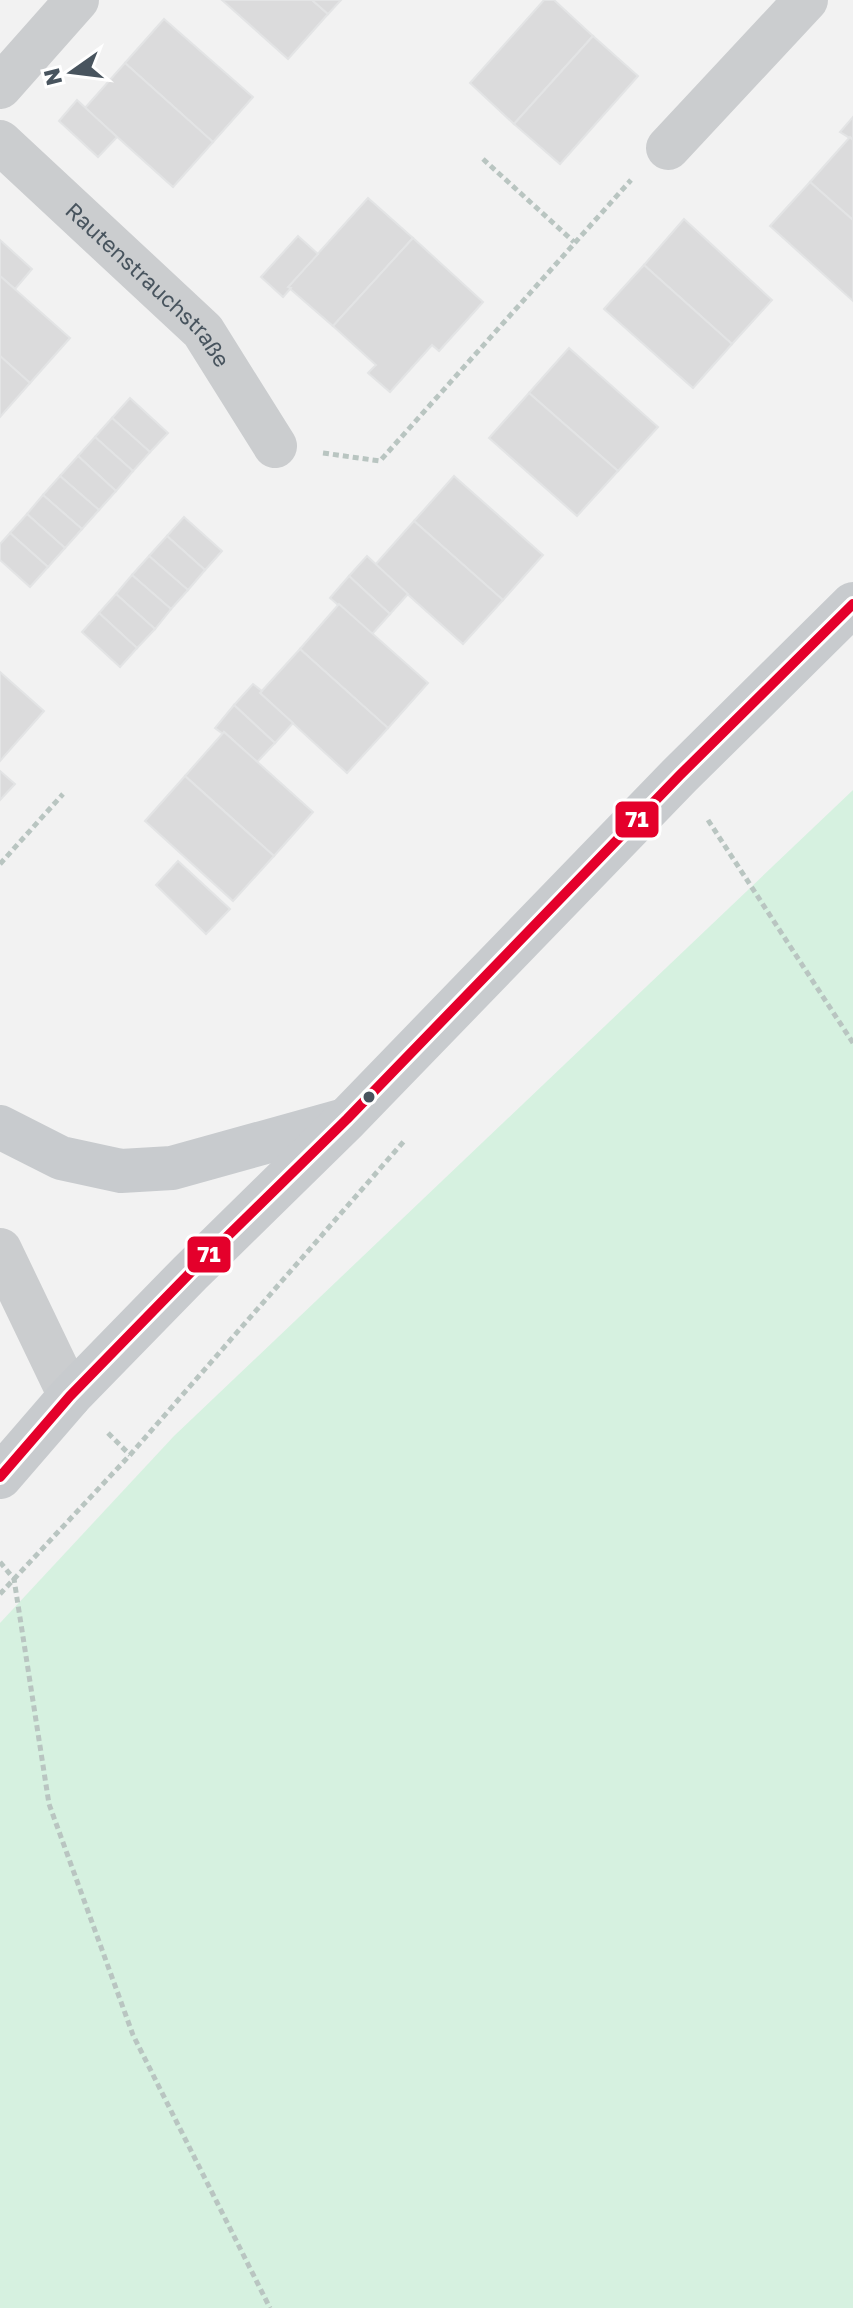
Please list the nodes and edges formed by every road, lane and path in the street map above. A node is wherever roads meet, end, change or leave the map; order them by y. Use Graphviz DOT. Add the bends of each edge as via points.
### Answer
graph roads {
  1 [pos="77,0"];
  2 [pos="806,0"];
  3 [pos="0,87"];
  4 [pos="0,142"];
  5 [pos="668,148"];
  6 [pos="483,159"];
  7 [pos="574,242"];
  8 [pos="275,446"];
  9 [pos="853,604"];
  10 [pos="63,794"];
  11 [pos="696,829"];
  12 [pos="0,864"];
  13 [pos="853,1043"];
  14 [pos="347,1119"];
  15 [pos="0,1127"];
  16 [pos="409,1135"];
  17 [pos="0,1250"];
  18 [pos="70,1396"];
  19 [pos="0,1477"];
  20 [pos="0,1562"];
  21 [pos="14,1579"];
  22 [pos="0,1594"];
  23 [pos="270,2308"];
  1 -- 3 [label="street"];
  2 -- 5 [label="street"];
  4 -- 8 [label="street, Rautenstrauchstraße" via="203,331"];
  5 -- 7 [label="path" via="652,155"];
  6 -- 7 [label="path"];
  7 -- 8 [label="path" via="380,461"];
  9 -- 14 [label="main road"];
  10 -- 12 [label="path"];
  11 -- 13 [label="path" via="707,818"];
  14 -- 15 [label="main road" via="172,1168 121,1171 61,1158"];
  14 -- 18 [label="main road"];
  16 -- 21 [label="path" via="130,1455"];
  17 -- 18 [label="street"];
  18 -- 19 [label="main road"];
  20 -- 21 [label="path"];
  21 -- 22 [label="path"];
  21 -- 23 [label="path" via="49,1804 133,2035"];
}
